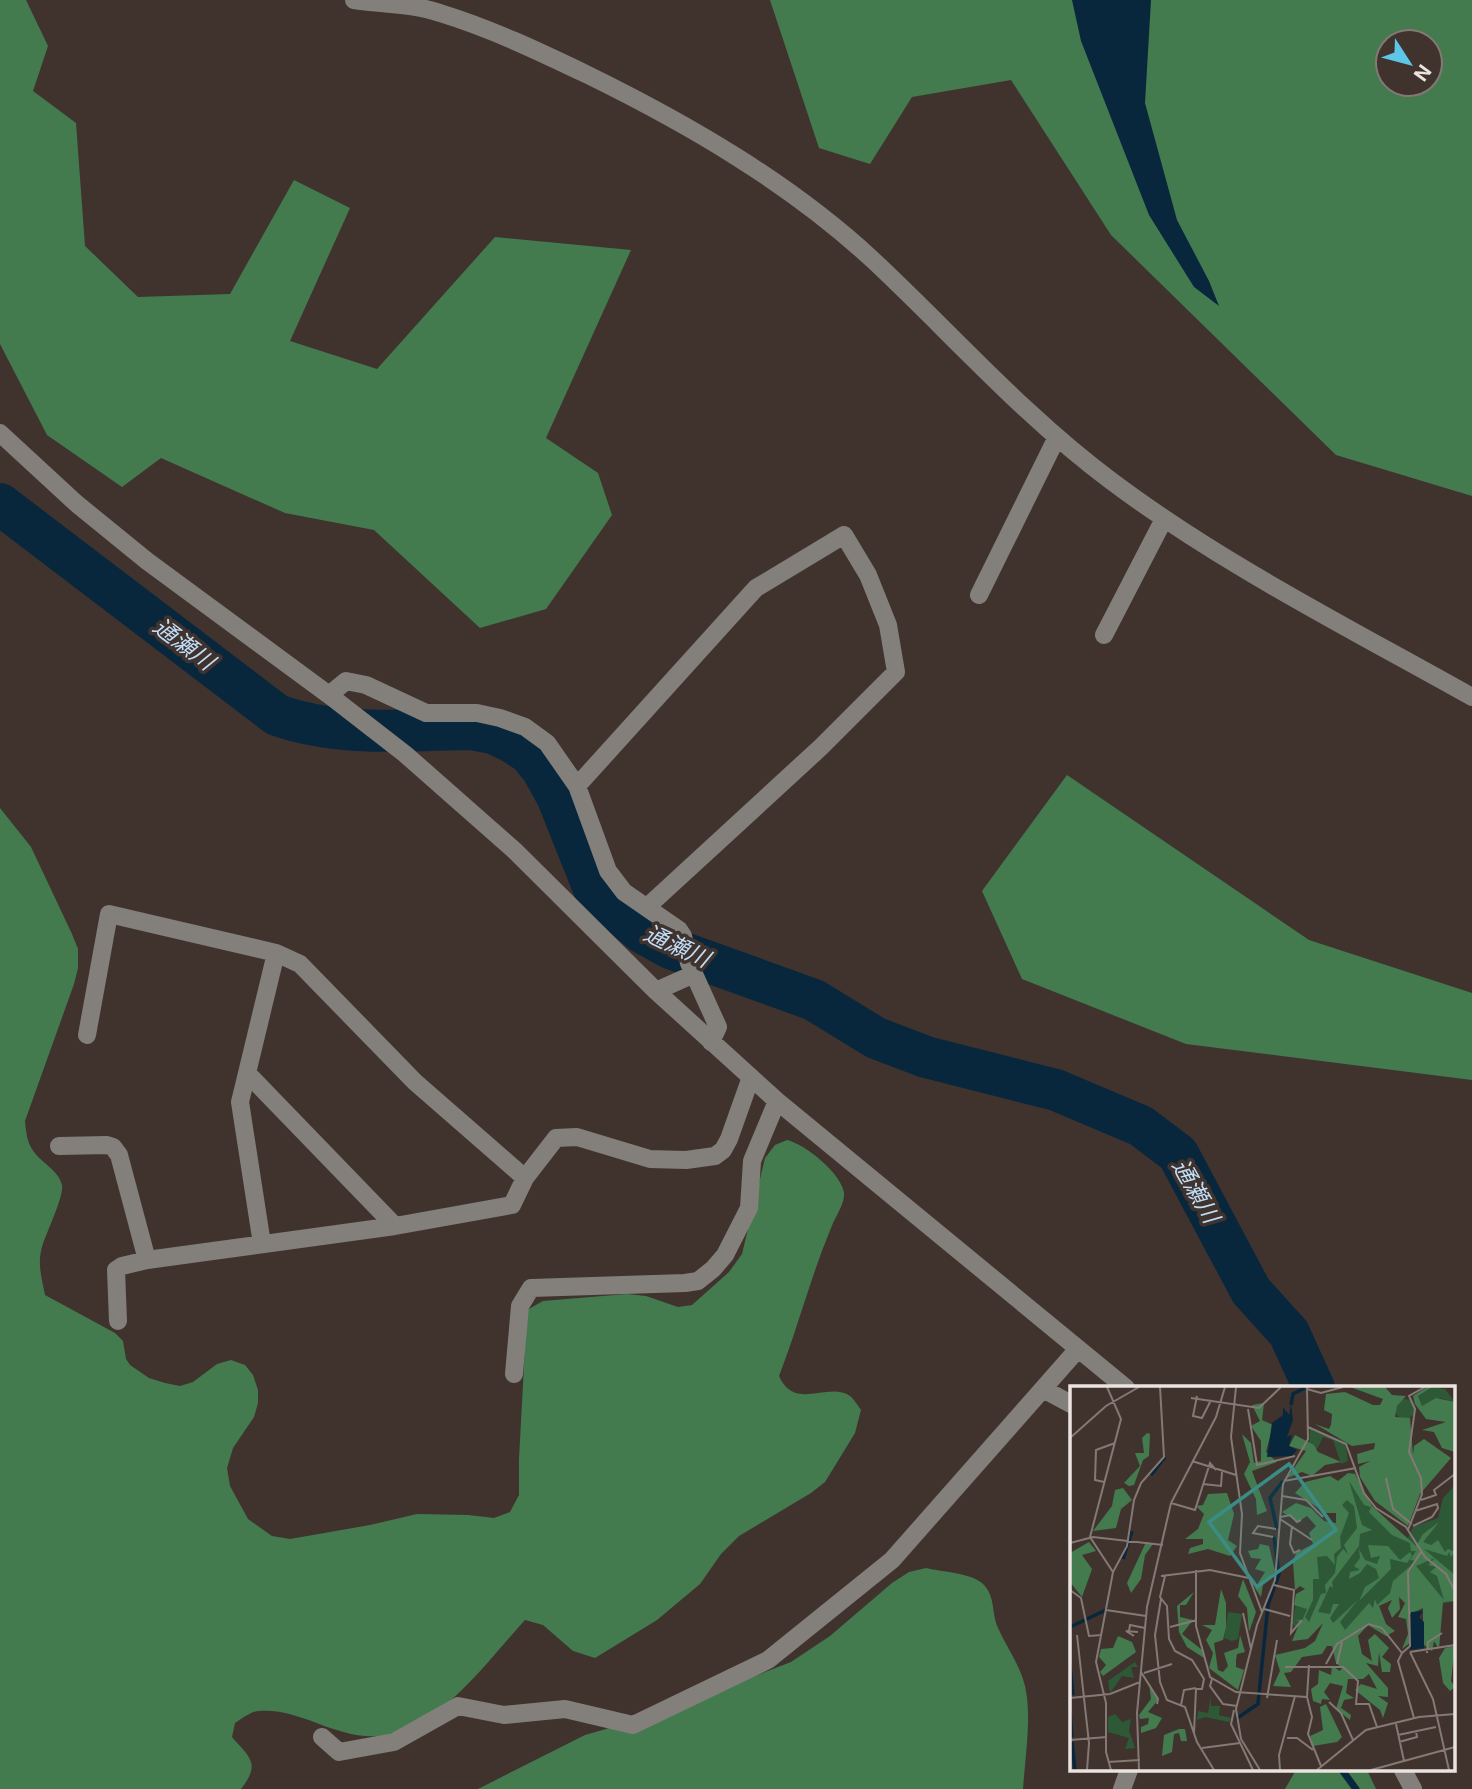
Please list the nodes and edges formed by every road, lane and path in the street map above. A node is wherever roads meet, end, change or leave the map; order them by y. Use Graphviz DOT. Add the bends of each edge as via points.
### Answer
graph roads {
  1 [pos="354,0"];
  2 [pos="0,433"];
  3 [pos="1057,437"];
  4 [pos="1164,519"];
  5 [pos="979,595"];
  6 [pos="1104,635"];
  7 [pos="329,695"];
  8 [pos="1472,697"];
  9 [pos="577,786"];
  10 [pos="647,907"];
  11 [pos="276,953"];
  12 [pos="691,969"];
  13 [pos="656,991"];
  14 [pos="88,1035"];
  15 [pos="710,1042"];
  16 [pos="247,1073"];
  17 [pos="751,1077"];
  18 [pos="777,1101"];
  19 [pos="59,1146"];
  20 [pos="524,1178"];
  21 [pos="395,1226"];
  22 [pos="262,1244"];
  23 [pos="147,1260"];
  24 [pos="118,1321"];
  25 [pos="1078,1349"];
  26 [pos="514,1374"];
  27 [pos="1124,1386"];
  28 [pos="1043,1389"];
  29 [pos="1070,1403"];
  30 [pos="322,1737"];
  31 [pos="1128,1772"];
  32 [pos="1404,1772"];
  33 [pos="1122,1789"];
  34 [pos="1413,1789"];
  1 -- 3 [label="street" via="436,11 514,39 701,135 752,167 871,258"];
  2 -- 7 [label="street" via="147,561"];
  3 -- 4 [label="street"];
  3 -- 5 [label="street"];
  4 -- 6 [label="street"];
  4 -- 8 [label="street"];
  7 -- 9 [label="street" via="345,681 366,685 426,713 477,713 525,727 547,743"];
  7 -- 13 [label="street" via="405,754 514,850"];
  9 -- 10 [label="street" via="608,871 624,892"];
  9 -- 10 [label="street" via="756,589 844,535 868,575 888,625 896,672"];
  10 -- 12 [label="street" via="683,936"];
  11 -- 14 [label="street" via="108,914"];
  11 -- 16 [label="street"];
  11 -- 20 [label="street" via="300,964 415,1082"];
  12 -- 13 [label="street"];
  12 -- 15 [label="street" via="718,1027"];
  13 -- 15 [label="street"];
  15 -- 17 [label="street"];
  16 -- 21 [label="street"];
  16 -- 22 [label="street" via="240,1102"];
  17 -- 18 [label="street"];
  17 -- 20 [label="street" via="729,1139 715,1156 650,1159 577,1137 556,1138"];
  18 -- 25 [label="street"];
  18 -- 26 [label="street" via="752,1161 749,1208 713,1269 698,1281 531,1288 520,1306"];
  19 -- 23 [label="street" via="107,1145 119,1154"];
  20 -- 21 [label="street" via="512,1205"];
  21 -- 22 [label="street"];
  22 -- 23 [label="street"];
  23 -- 24 [label="street" via="116,1270"];
  25 -- 27 [label="street"];
  25 -- 28 [label="street"];
  28 -- 29 [label="street"];
  28 -- 30 [label="street" via="892,1560 768,1660 633,1725 565,1709 504,1715 458,1706 394,1742 339,1752"];
  31 -- 33 [label="street"];
  32 -- 34 [label="street"];
}
